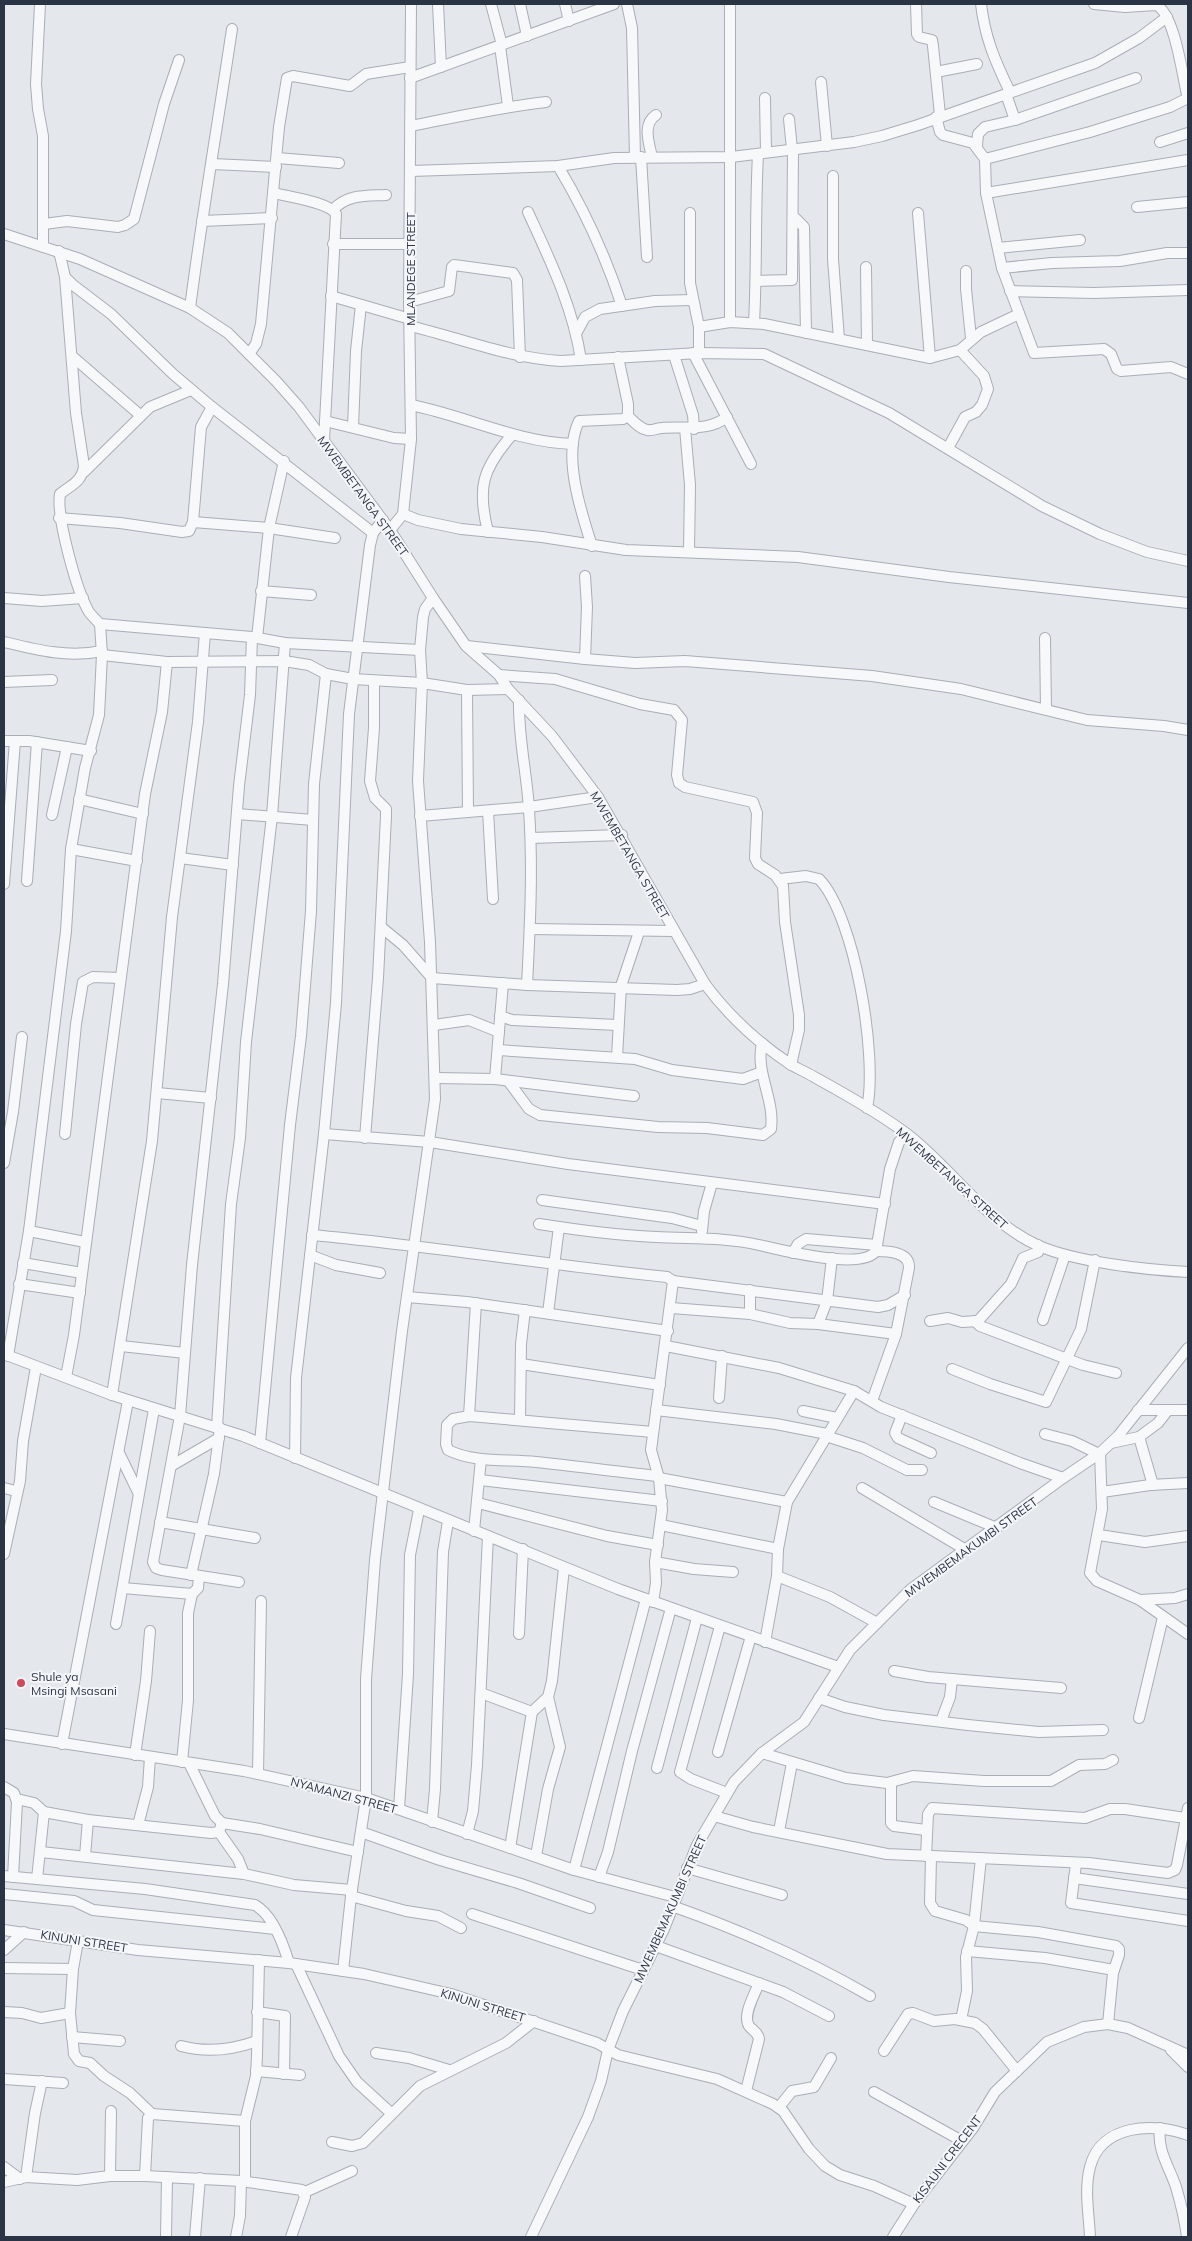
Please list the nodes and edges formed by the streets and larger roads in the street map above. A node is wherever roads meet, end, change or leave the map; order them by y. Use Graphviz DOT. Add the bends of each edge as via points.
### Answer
graph roads {
  1 [pos="40,4"];
  2 [pos="411,4"];
  3 [pos="438,4"];
  4 [pos="491,4"];
  5 [pos="520,4"];
  6 [pos="564,4"];
  7 [pos="610,4"];
  8 [pos="627,4"];
  9 [pos="730,4"];
  10 [pos="916,4"];
  11 [pos="981,4"];
  12 [pos="1094,4"];
  13 [pos="1167,17"];
  14 [pos="569,20"];
  15 [pos="232,29"];
  16 [pos="527,36"];
  17 [pos="501,45"];
  18 [pos="180,60"];
  19 [pos="977,64"];
  20 [pos="410,67"];
  21 [pos="441,67"];
  22 [pos="936,72"];
  23 [pos="410,78"];
  24 [pos="1136,78"];
  25 [pos="821,82"];
  26 [pos="1187,86"];
  27 [pos="1008,93"];
  28 [pos="765,98"];
  29 [pos="1188,98"];
  30 [pos="546,102"];
  31 [pos="508,106"];
  32 [pos="656,115"];
  33 [pos="938,116"];
  34 [pos="789,119"];
  35 [pos="1015,120"];
  36 [pos="411,126"];
  37 [pos="1188,133"];
  38 [pos="1160,142"];
  39 [pos="827,146"];
  40 [pos="977,146"];
  41 [pos="792,150"];
  42 [pos="762,153"];
  43 [pos="731,156"];
  44 [pos="638,157"];
  45 [pos="652,157"];
  46 [pos="985,159"];
  47 [pos="1188,160"];
  48 [pos="276,162"];
  49 [pos="339,163"];
  50 [pos="212,164"];
  51 [pos="558,166"];
  52 [pos="410,171"];
  53 [pos="833,176"];
  54 [pos="274,193"];
  55 [pos="986,193"];
  56 [pos="386,195"];
  57 [pos="1188,202"];
  58 [pos="1137,207"];
  59 [pos="334,210"];
  60 [pos="528,212"];
  61 [pos="690,213"];
  62 [pos="918,213"];
  63 [pos="794,217"];
  64 [pos="272,218"];
  65 [pos="202,221"];
  66 [pos="44,224"];
  67 [pos="4,234"];
  68 [pos="1080,240"];
  69 [pos="333,244"];
  70 [pos="409,244"];
  71 [pos="43,247"];
  72 [pos="998,248"];
  73 [pos="59,251"];
  74 [pos="1188,253"];
  75 [pos="647,258"];
  76 [pos="866,267"];
  77 [pos="1002,268"];
  78 [pos="966,271"];
  79 [pos="65,277"];
  80 [pos="756,281"];
  81 [pos="1188,290"];
  82 [pos="1010,291"];
  83 [pos="331,296"];
  84 [pos="692,300"];
  85 [pos="409,302"];
  86 [pos="361,305"];
  87 [pos="622,306"];
  88 [pos="190,308"];
  89 [pos="1019,314"];
  90 [pos="410,322"];
  91 [pos="730,322"];
  92 [pos="754,323"];
  93 [pos="700,326"];
  94 [pos="577,332"];
  95 [pos="806,333"];
  96 [pos="971,338"];
  97 [pos="839,339"];
  98 [pos="867,345"];
  99 [pos="960,350"];
  100 [pos="696,353"];
  101 [pos="249,354"];
  102 [pos="674,355"];
  103 [pos="520,356"];
  104 [pos="73,357"];
  105 [pos="618,357"];
  106 [pos="930,358"];
  107 [pos="581,360"];
  108 [pos="1188,374"];
  109 [pos="191,390"];
  110 [pos="411,405"];
  111 [pos="212,407"];
  112 [pos="140,416"];
  113 [pos="628,416"];
  114 [pos="727,418"];
  115 [pos="325,421"];
  116 [pos="353,427"];
  117 [pos="690,428"];
  118 [pos="512,435"];
  119 [pos="411,439"];
  120 [pos="324,441"];
  121 [pos="573,444"];
  122 [pos="948,448"];
  123 [pos="284,461"];
  124 [pos="751,464"];
  125 [pos="84,472"];
  126 [pos="403,514"];
  127 [pos="60,518"];
  128 [pos="383,520"];
  129 [pos="193,522"];
  130 [pos="269,528"];
  131 [pos="390,530"];
  132 [pos="488,532"];
  133 [pos="373,533"];
  134 [pos="336,538"];
  135 [pos="592,546"];
  136 [pos="689,552"];
  137 [pos="1188,561"];
  138 [pos="585,576"];
  139 [pos="260,591"];
  140 [pos="311,595"];
  141 [pos="4,598"];
  142 [pos="83,598"];
  143 [pos="433,598"];
  144 [pos="1188,603"];
  145 [pos="100,624"];
  146 [pos="205,633"];
  147 [pos="254,638"];
  148 [pos="1045,638"];
  149 [pos="4,642"];
  150 [pos="285,643"];
  151 [pos="466,646"];
  152 [pos="358,647"];
  153 [pos="420,650"];
  154 [pos="102,653"];
  155 [pos="585,659"];
  156 [pos="284,661"];
  157 [pos="167,662"];
  158 [pos="252,662"];
  159 [pos="203,663"];
  160 [pos="326,674"];
  161 [pos="499,676"];
  162 [pos="354,679"];
  163 [pos="52,680"];
  164 [pos="4,682"];
  165 [pos="374,682"];
  166 [pos="422,683"];
  167 [pos="508,689"];
  168 [pos="467,690"];
  169 [pos="519,700"];
  170 [pos="1046,709"];
  171 [pos="1188,730"];
  172 [pos="4,741"];
  173 [pos="15,741"];
  174 [pos="37,742"];
  175 [pos="67,747"];
  176 [pos="91,751"];
  177 [pos="598,796"];
  178 [pos="79,799"];
  179 [pos="529,807"];
  180 [pos="488,810"];
  181 [pos="468,812"];
  182 [pos="143,814"];
  183 [pos="237,814"];
  184 [pos="52,816"];
  185 [pos="272,816"];
  186 [pos="420,816"];
  187 [pos="313,820"];
  188 [pos="622,835"];
  189 [pos="531,838"];
  190 [pos="71,849"];
  191 [pos="180,858"];
  192 [pos="137,861"];
  193 [pos="233,865"];
  194 [pos="780,879"];
  195 [pos="27,881"];
  196 [pos="4,884"];
  197 [pos="493,899"];
  198 [pos="381,927"];
  199 [pos="530,929"];
  200 [pos="639,932"];
  201 [pos="674,932"];
  202 [pos="120,978"];
  203 [pos="432,978"];
  204 [pos="503,983"];
  205 [pos="705,984"];
  206 [pos="527,985"];
  207 [pos="622,986"];
  208 [pos="500,1016"];
  209 [pos="434,1025"];
  210 [pos="617,1025"];
  211 [pos="499,1032"];
  212 [pos="22,1037"];
  213 [pos="762,1043"];
  214 [pos="498,1050"];
  215 [pos="617,1057"];
  216 [pos="791,1065"];
  217 [pos="762,1072"];
  218 [pos="436,1078"];
  219 [pos="495,1079"];
  220 [pos="509,1082"];
  221 [pos="157,1093"];
  222 [pos="634,1096"];
  223 [pos="211,1098"];
  224 [pos="867,1108"];
  225 [pos="7,1131"];
  226 [pos="65,1134"];
  227 [pos="324,1134"];
  228 [pos="907,1134"];
  229 [pos="365,1138"];
  230 [pos="430,1142"];
  231 [pos="4,1163"];
  232 [pos="712,1184"];
  233 [pos="542,1200"];
  234 [pos="885,1204"];
  235 [pos="538,1224"];
  236 [pos="702,1226"];
  237 [pos="559,1227"];
  238 [pos="29,1231"];
  239 [pos="312,1235"];
  240 [pos="704,1240"];
  241 [pos="85,1242"];
  242 [pos="414,1245"];
  243 [pos="1038,1245"];
  244 [pos="876,1248"];
  245 [pos="793,1253"];
  246 [pos="310,1255"];
  247 [pos="1065,1255"];
  248 [pos="832,1258"];
  249 [pos="1095,1260"];
  250 [pos="23,1263"];
  251 [pos="553,1264"];
  252 [pos="1188,1272"];
  253 [pos="82,1273"];
  254 [pos="380,1274"];
  255 [pos="673,1281"];
  256 [pos="19,1284"];
  257 [pos="750,1290"];
  258 [pos="80,1294"];
  259 [pos="905,1295"];
  260 [pos="407,1297"];
  261 [pos="827,1301"];
  262 [pos="476,1303"];
  263 [pos="671,1308"];
  264 [pos="525,1310"];
  265 [pos="548,1313"];
  266 [pos="750,1314"];
  267 [pos="1043,1320"];
  268 [pos="930,1321"];
  269 [pos="975,1321"];
  270 [pos="818,1324"];
  271 [pos="668,1331"];
  272 [pos="896,1334"];
  273 [pos="121,1346"];
  274 [pos="666,1346"];
  275 [pos="1188,1349"];
  276 [pos="185,1353"];
  277 [pos="6,1355"];
  278 [pos="722,1356"];
  279 [pos="1067,1357"];
  280 [pos="521,1364"];
  281 [pos="36,1367"];
  282 [pos="952,1369"];
  283 [pos="1116,1373"];
  284 [pos="66,1378"];
  285 [pos="660,1385"];
  286 [pos="854,1390"];
  287 [pos="112,1395"];
  288 [pos="719,1398"];
  289 [pos="128,1401"];
  290 [pos="872,1401"];
  291 [pos="154,1409"];
  292 [pos="656,1410"];
  293 [pos="1138,1410"];
  294 [pos="1168,1410"];
  295 [pos="1188,1410"];
  296 [pos="803,1412"];
  297 [pos="902,1415"];
  298 [pos="180,1416"];
  299 [pos="469,1416"];
  300 [pos="837,1418"];
  301 [pos="520,1419"];
  302 [pos="219,1431"];
  303 [pos="652,1432"];
  304 [pos="1045,1434"];
  305 [pos="827,1435"];
  306 [pos="1140,1437"];
  307 [pos="260,1443"];
  308 [pos="1111,1443"];
  309 [pos="119,1453"];
  310 [pos="930,1453"];
  311 [pos="1099,1454"];
  312 [pos="295,1458"];
  313 [pos="481,1459"];
  314 [pos="171,1466"];
  315 [pos="922,1470"];
  316 [pos="658,1477"];
  317 [pos="1063,1478"];
  318 [pos="480,1480"];
  319 [pos="1188,1483"];
  320 [pos="1152,1485"];
  321 [pos="4,1488"];
  322 [pos="862,1488"];
  323 [pos="16,1491"];
  324 [pos="138,1492"];
  325 [pos="1102,1492"];
  326 [pos="383,1494"];
  327 [pos="662,1501"];
  328 [pos="787,1502"];
  329 [pos="934,1502"];
  330 [pos="478,1503"];
  331 [pos="419,1510"];
  332 [pos="448,1521"];
  333 [pos="160,1522"];
  334 [pos="7,1525"];
  335 [pos="661,1525"];
  336 [pos="997,1528"];
  337 [pos="202,1529"];
  338 [pos="474,1531"];
  339 [pos="1099,1535"];
  340 [pos="488,1536"];
  341 [pos="1188,1536"];
  342 [pos="255,1538"];
  343 [pos="658,1546"];
  344 [pos="778,1549"];
  345 [pos="523,1550"];
  346 [pos="966,1550"];
  347 [pos="4,1553"];
  348 [pos="655,1562"];
  349 [pos="564,1568"];
  350 [pos="733,1572"];
  351 [pos="195,1576"];
  352 [pos="777,1576"];
  353 [pos="239,1582"];
  354 [pos="122,1588"];
  355 [pos="192,1594"];
  356 [pos="1188,1594"];
  357 [pos="1140,1600"];
  358 [pos="649,1601"];
  359 [pos="261,1602"];
  360 [pos="671,1608"];
  361 [pos="1164,1617"];
  362 [pos="696,1618"];
  363 [pos="877,1622"];
  364 [pos="116,1624"];
  365 [pos="720,1626"];
  366 [pos="150,1631"];
  367 [pos="520,1634"];
  368 [pos="1188,1634"];
  369 [pos="751,1636"];
  370 [pos="765,1642"];
  371 [pos="838,1667"];
  372 [pos="894,1671"];
  373 [pos="952,1679"];
  374 [pos="1061,1688"];
  375 [pos="481,1693"];
  376 [pos="548,1697"];
  377 [pos="819,1698"];
  378 [pos="532,1712"];
  379 [pos="1139,1718"];
  380 [pos="941,1721"];
  381 [pos="1102,1730"];
  382 [pos="4,1734"];
  383 [pos="62,1744"];
  384 [pos="718,1752"];
  385 [pos="762,1753"];
  386 [pos="135,1755"];
  387 [pos="150,1757"];
  388 [pos="1112,1760"];
  389 [pos="792,1762"];
  390 [pos="186,1763"];
  391 [pos="657,1768"];
  392 [pos="258,1774"];
  393 [pos="891,1783"];
  394 [pos="4,1787"];
  395 [pos="727,1793"];
  396 [pos="366,1798"];
  397 [pos="17,1799"];
  398 [pos="399,1809"];
  399 [pos="44,1812"];
  400 [pos="1187,1813"];
  401 [pos="714,1816"];
  402 [pos="88,1820"];
  403 [pos="432,1822"];
  404 [pos="138,1824"];
  405 [pos="220,1827"];
  406 [pos="926,1830"];
  407 [pos="779,1831"];
  408 [pos="361,1832"];
  409 [pos="468,1834"];
  410 [pos="510,1848"];
  411 [pos="41,1852"];
  412 [pos="358,1852"];
  413 [pos="85,1856"];
  414 [pos="536,1856"];
  415 [pos="928,1856"];
  416 [pos="981,1858"];
  417 [pos="1076,1864"];
  418 [pos="687,1868"];
  419 [pos="574,1870"];
  420 [pos="244,1874"];
  421 [pos="8,1877"];
  422 [pos="599,1877"];
  423 [pos="37,1878"];
  424 [pos="1074,1878"];
  425 [pos="352,1893"];
  426 [pos="4,1894"];
  427 [pos="1188,1894"];
  428 [pos="782,1895"];
  429 [pos="674,1902"];
  430 [pos="590,1908"];
  431 [pos="472,1914"];
  432 [pos="1188,1921"];
  433 [pos="974,1926"];
  434 [pos="460,1928"];
  435 [pos="275,1929"];
  436 [pos="4,1930"];
  437 [pos="24,1932"];
  438 [pos="78,1941"];
  439 [pos="656,1946"];
  440 [pos="4,1950"];
  441 [pos="967,1951"];
  442 [pos="259,1960"];
  443 [pos="292,1963"];
  444 [pos="4,1968"];
  445 [pos="73,1969"];
  446 [pos="643,1970"];
  447 [pos="1114,1970"];
  448 [pos="343,1971"];
  449 [pos="760,1983"];
  450 [pos="870,1996"];
  451 [pos="4,2012"];
  452 [pos="257,2012"];
  453 [pos="70,2013"];
  454 [pos="829,2016"];
  455 [pos="961,2020"];
  456 [pos="534,2021"];
  457 [pos="1108,2024"];
  458 [pos="72,2038"];
  459 [pos="257,2040"];
  460 [pos="120,2041"];
  461 [pos="181,2046"];
  462 [pos="1167,2046"];
  463 [pos="608,2050"];
  464 [pos="884,2051"];
  465 [pos="376,2053"];
  466 [pos="1188,2055"];
  467 [pos="831,2058"];
  468 [pos="1188,2067"];
  469 [pos="448,2070"];
  470 [pos="1017,2070"];
  471 [pos="256,2071"];
  472 [pos="284,2074"];
  473 [pos="300,2075"];
  474 [pos="4,2079"];
  475 [pos="42,2081"];
  476 [pos="63,2083"];
  477 [pos="746,2091"];
  478 [pos="874,2092"];
  479 [pos="778,2107"];
  480 [pos="111,2111"];
  481 [pos="152,2114"];
  482 [pos="392,2114"];
  483 [pos="245,2121"];
  484 [pos="1160,2128"];
  485 [pos="1188,2135"];
  486 [pos="962,2141"];
  487 [pos="332,2142"];
  488 [pos="4,2168"];
  489 [pos="352,2171"];
  490 [pos="110,2176"];
  491 [pos="145,2176"];
  492 [pos="167,2177"];
  493 [pos="23,2178"];
  494 [pos="200,2178"];
  495 [pos="243,2181"];
  496 [pos="4,2182"];
  497 [pos="305,2192"];
  498 [pos="914,2204"];
  499 [pos="166,2237"];
  500 [pos="195,2237"];
  501 [pos="236,2237"];
  502 [pos="291,2237"];
  503 [pos="531,2237"];
  504 [pos="893,2237"];
  505 [pos="1090,2237"];
  506 [pos="1187,2237"];
  1 -- 66 [label="street" via="36,84 43,136"];
  2 -- 20 [label="street, MLANDEGE STREET"];
  3 -- 21 [label="street"];
  4 -- 17 [label="street"];
  5 -- 16 [label="street"];
  6 -- 14 [label="street"];
  7 -- 14 [label="street"];
  8 -- 44 [label="street" via="632,28"];
  9 -- 43 [label="street"];
  10 -- 22 [label="street" via="917,34 932,40"];
  11 -- 27 [label="street" via="990,52"];
  12 -- 13 [label="street" via="1156,5"];
  13 -- 26 [label="street"];
  13 -- 27 [label="street" via="1139,38 1095,63"];
  14 -- 16 [label="street"];
  15 -- 50 [label="street"];
  16 -- 17 [label="street"];
  17 -- 21 [label="street"];
  17 -- 31 [label="street"];
  18 -- 66 [label="street" via="164,104 134,220 118,226 66,221"];
  19 -- 22 [label="street"];
  20 -- 23 [label="street, MLANDEGE STREET"];
  20 -- 48 [label="street" via="366,74 350,86 293,76 286,78"];
  21 -- 23 [label="street"];
  22 -- 33 [label="street"];
  23 -- 36 [label="street, MLANDEGE STREET"];
  24 -- 35 [label="street"];
  25 -- 39 [label="street"];
  26 -- 29 [label="street"];
  27 -- 33 [label="street"];
  27 -- 35 [label="street"];
  28 -- 42 [label="street"];
  29 -- 46 [label="street" via="1170,107 1090,132"];
  30 -- 31 [label="street"];
  31 -- 36 [label="street"];
  32 -- 45 [label="street" via="647,131"];
  33 -- 39 [label="street" via="882,136"];
  33 -- 40 [label="street" via="940,132"];
  34 -- 41 [label="street"];
  35 -- 40 [label="street" via="985,127 978,134"];
  36 -- 52 [label="street, MLANDEGE STREET"];
  37 -- 38 [label="street"];
  39 -- 41 [label="street"];
  40 -- 46 [label="street"];
  41 -- 42 [label="street"];
  41 -- 63 [label="street"];
  42 -- 43 [label="street"];
  42 -- 80 [label="street" via="755,204"];
  43 -- 45 [label="street"];
  43 -- 91 [label="street"];
  44 -- 45 [label="street"];
  44 -- 51 [label="street"];
  44 -- 75 [label="street"];
  46 -- 55 [label="street"];
  47 -- 55 [label="street"];
  48 -- 49 [label="street"];
  48 -- 50 [label="street"];
  48 -- 54 [label="street"];
  50 -- 65 [label="street"];
  51 -- 52 [label="street"];
  51 -- 87 [label="street" via="579,200 598,241"];
  52 -- 70 [label="street, MLANDEGE STREET"];
  53 -- 97 [label="street" via="833,258"];
  54 -- 59 [label="street"];
  54 -- 64 [label="street"];
  55 -- 72 [label="street"];
  56 -- 59 [label="street" via="350,198 340,202"];
  57 -- 58 [label="street"];
  59 -- 69 [label="street"];
  60 -- 94 [label="street"];
  61 -- 84 [label="street"];
  62 -- 106 [label="street"];
  63 -- 80 [label="street" via="792,280"];
  63 -- 95 [label="street" via="804,227"];
  64 -- 65 [label="street"];
  64 -- 101 [label="street" via="261,324 256,344"];
  65 -- 88 [label="street"];
  66 -- 71 [label="street"];
  67 -- 71 [label="street, MWEMBETANGA STREET"];
  68 -- 72 [label="street"];
  69 -- 70 [label="street"];
  69 -- 83 [label="street"];
  70 -- 85 [label="street, MLANDEGE STREET"];
  71 -- 73 [label="street, MWEMBETANGA STREET"];
  72 -- 77 [label="street"];
  73 -- 79 [label="street"];
  73 -- 88 [label="street, MWEMBETANGA STREET"];
  74 -- 77 [label="street" via="1120,261"];
  76 -- 98 [label="street"];
  77 -- 82 [label="street"];
  78 -- 96 [label="street"];
  79 -- 104 [label="street"];
  79 -- 109 [label="street"];
  80 -- 92 [label="street"];
  81 -- 82 [label="street"];
  82 -- 89 [label="street"];
  83 -- 86 [label="street"];
  83 -- 115 [label="street"];
  84 -- 87 [label="street"];
  84 -- 93 [label="street"];
  85 -- 90 [label="street, MLANDEGE STREET"];
  85 -- 103 [label="street" via="449,291 454,265 513,273 517,280"];
  86 -- 90 [label="street"];
  86 -- 116 [label="street"];
  87 -- 94 [label="street" via="593,312"];
  88 -- 101 [label="street, MWEMBETANGA STREET" via="212,320"];
  89 -- 96 [label="street"];
  89 -- 108 [label="street" via="1032,350 1037,355 1104,349 1121,371 1171,367"];
  90 -- 103 [label="street"];
  90 -- 110 [label="street, MLANDEGE STREET"];
  91 -- 92 [label="street"];
  91 -- 93 [label="street"];
  92 -- 95 [label="street"];
  93 -- 100 [label="street"];
  94 -- 107 [label="street"];
  95 -- 97 [label="street"];
  96 -- 99 [label="street"];
  97 -- 98 [label="street"];
  98 -- 106 [label="street"];
  99 -- 106 [label="street"];
  99 -- 122 [label="street" via="984,376 988,389 979,410 965,417"];
  100 -- 102 [label="street"];
  100 -- 114 [label="street"];
  100 -- 122 [label="street" via="750,352 777,359 890,413"];
  101 -- 120 [label="street, MWEMBETANGA STREET" via="293,401"];
  102 -- 105 [label="street"];
  102 -- 117 [label="street" via="693,415"];
  103 -- 107 [label="street"];
  104 -- 112 [label="street"];
  104 -- 125 [label="street"];
  105 -- 107 [label="street"];
  105 -- 113 [label="street"];
  109 -- 111 [label="street"];
  109 -- 112 [label="street" via="150,407"];
  110 -- 118 [label="street"];
  110 -- 119 [label="street, MLANDEGE STREET"];
  111 -- 123 [label="street"];
  111 -- 129 [label="street" via="201,427"];
  112 -- 125 [label="street"];
  113 -- 117 [label="street" via="646,430"];
  113 -- 121 [label="street" via="579,421"];
  114 -- 117 [label="street"];
  114 -- 124 [label="street"];
  115 -- 116 [label="street"];
  115 -- 120 [label="street"];
  116 -- 119 [label="street"];
  117 -- 136 [label="street"];
  118 -- 121 [label="street"];
  118 -- 132 [label="street" via="494,455 483,484 483,510"];
  119 -- 126 [label="street, MLANDEGE STREET"];
  120 -- 128 [label="street, MWEMBETANGA STREET"];
  121 -- 135 [label="street" via="580,509"];
  122 -- 137 [label="street" via="1042,506 1100,534 1147,552"];
  123 -- 130 [label="street"];
  123 -- 133 [label="street"];
  125 -- 127 [label="street" via="71,488 60,494"];
  126 -- 131 [label="street"];
  126 -- 132 [label="street" via="439,526"];
  127 -- 129 [label="street" via="182,532 189,531"];
  127 -- 142 [label="street"];
  128 -- 131 [label="street, MWEMBETANGA STREET"];
  128 -- 133 [label="street"];
  129 -- 130 [label="street"];
  130 -- 134 [label="street"];
  130 -- 139 [label="street"];
  131 -- 143 [label="street, MWEMBETANGA STREET"];
  132 -- 135 [label="street"];
  133 -- 152 [label="street" via="366,567"];
  135 -- 136 [label="street" via="647,552"];
  136 -- 144 [label="street" via="798,557"];
  138 -- 155 [label="street"];
  139 -- 140 [label="street"];
  139 -- 147 [label="street"];
  141 -- 142 [label="street" via="42,601"];
  142 -- 145 [label="street"];
  143 -- 151 [label="street, MWEMBETANGA STREET"];
  143 -- 153 [label="street" via="423,617"];
  145 -- 146 [label="street"];
  145 -- 154 [label="street"];
  146 -- 147 [label="street"];
  146 -- 159 [label="street"];
  147 -- 150 [label="street"];
  147 -- 158 [label="street"];
  148 -- 170 [label="street"];
  149 -- 154 [label="street" via="59,654"];
  150 -- 152 [label="street"];
  150 -- 156 [label="street"];
  151 -- 155 [label="street"];
  151 -- 161 [label="street, MWEMBETANGA STREET"];
  152 -- 153 [label="street"];
  152 -- 162 [label="street"];
  153 -- 166 [label="street"];
  154 -- 157 [label="street"];
  154 -- 176 [label="street" via="99,715"];
  155 -- 170 [label="street" via="685,662 872,676 961,689"];
  156 -- 158 [label="street"];
  156 -- 160 [label="street" via="309,665"];
  156 -- 185 [label="street"];
  157 -- 159 [label="street"];
  157 -- 182 [label="street" via="162,712"];
  158 -- 159 [label="street"];
  158 -- 183 [label="street"];
  159 -- 191 [label="street"];
  160 -- 162 [label="street"];
  160 -- 187 [label="street"];
  161 -- 167 [label="street, MWEMBETANGA STREET"];
  161 -- 194 [label="street" via="555,679 640,704 674,710 682,720 679,783 753,802 757,813 755,858 758,864"];
  162 -- 165 [label="street"];
  162 -- 227 [label="street" via="349,714 337,996"];
  163 -- 164 [label="street"];
  165 -- 166 [label="street"];
  165 -- 198 [label="street" via="370,781 375,798 386,809"];
  166 -- 168 [label="street"];
  166 -- 186 [label="street"];
  167 -- 168 [label="street"];
  167 -- 169 [label="street, MWEMBETANGA STREET"];
  168 -- 181 [label="street"];
  169 -- 177 [label="street, MWEMBETANGA STREET" via="552,736"];
  169 -- 179 [label="street" via="518,726"];
  170 -- 171 [label="street" via="1087,720"];
  172 -- 173 [label="street"];
  173 -- 174 [label="street"];
  173 -- 196 [label="street"];
  174 -- 175 [label="street"];
  174 -- 195 [label="street"];
  175 -- 176 [label="street"];
  175 -- 184 [label="street"];
  176 -- 178 [label="street"];
  177 -- 179 [label="street"];
  177 -- 188 [label="street, MWEMBETANGA STREET"];
  178 -- 182 [label="street"];
  178 -- 190 [label="street"];
  179 -- 180 [label="street"];
  179 -- 189 [label="street"];
  180 -- 181 [label="street"];
  180 -- 197 [label="street"];
  181 -- 186 [label="street"];
  182 -- 192 [label="street"];
  183 -- 185 [label="street"];
  183 -- 193 [label="street"];
  185 -- 187 [label="street"];
  185 -- 302 [label="street" via="231,1204"];
  186 -- 203 [label="street"];
  187 -- 307 [label="street" via="311,910 301,1036"];
  188 -- 189 [label="street"];
  188 -- 201 [label="street, MWEMBETANGA STREET"];
  189 -- 199 [label="street"];
  190 -- 192 [label="street"];
  190 -- 238 [label="street" via="66,931"];
  191 -- 193 [label="street"];
  191 -- 221 [label="street"];
  192 -- 202 [label="street"];
  193 -- 223 [label="street"];
  194 -- 216 [label="street" via="799,1015"];
  194 -- 224 [label="street" via="806,876 818,879 835,904 847,935 856,971 871,1078"];
  198 -- 203 [label="street" via="403,945"];
  198 -- 229 [label="street"];
  199 -- 200 [label="street"];
  199 -- 206 [label="street"];
  200 -- 201 [label="street"];
  200 -- 207 [label="street"];
  201 -- 205 [label="street, MWEMBETANGA STREET"];
  202 -- 226 [label="street" via="93,977 84,982 76,1024"];
  202 -- 241 [label="street"];
  203 -- 204 [label="street"];
  203 -- 209 [label="street"];
  204 -- 206 [label="street"];
  204 -- 208 [label="street"];
  205 -- 207 [label="street" via="677,990"];
  205 -- 213 [label="street, MWEMBETANGA STREET" via="721,1005"];
  206 -- 207 [label="street"];
  207 -- 210 [label="street"];
  208 -- 210 [label="street" via="512,1020"];
  208 -- 211 [label="street"];
  209 -- 211 [label="street" via="469,1020"];
  209 -- 218 [label="street"];
  210 -- 215 [label="street"];
  211 -- 214 [label="street"];
  212 -- 225 [label="street"];
  213 -- 216 [label="street, MWEMBETANGA STREET"];
  213 -- 217 [label="street" via="759,1055"];
  214 -- 215 [label="street"];
  214 -- 219 [label="street"];
  215 -- 217 [label="street" via="672,1070 743,1079"];
  216 -- 224 [label="street, MWEMBETANGA STREET"];
  217 -- 220 [label="street" via="772,1109 771,1129 763,1135 540,1115 529,1108"];
  218 -- 219 [label="street"];
  218 -- 230 [label="street"];
  219 -- 220 [label="street"];
  220 -- 222 [label="street"];
  221 -- 223 [label="street"];
  221 -- 273 [label="street"];
  223 -- 276 [label="street"];
  224 -- 228 [label="street, MWEMBETANGA STREET"];
  225 -- 231 [label="street"];
  227 -- 229 [label="street"];
  227 -- 239 [label="street"];
  228 -- 234 [label="street" via="899,1142 894,1156"];
  228 -- 243 [label="street, MWEMBETANGA STREET" via="1010,1230"];
  229 -- 230 [label="street"];
  230 -- 232 [label="street"];
  230 -- 242 [label="street"];
  232 -- 234 [label="street" via="754,1186"];
  232 -- 236 [label="street"];
  233 -- 236 [label="street" via="672,1218"];
  234 -- 244 [label="street"];
  235 -- 237 [label="street"];
  236 -- 240 [label="street"];
  237 -- 240 [label="street"];
  237 -- 251 [label="street"];
  238 -- 241 [label="street"];
  238 -- 250 [label="street"];
  239 -- 242 [label="street"];
  239 -- 246 [label="street"];
  240 -- 245 [label="street" via="746,1242"];
  241 -- 253 [label="street"];
  242 -- 251 [label="street"];
  242 -- 260 [label="street"];
  243 -- 247 [label="street, MWEMBETANGA STREET"];
  243 -- 269 [label="street" via="1038,1252 1024,1258 1011,1284 982,1318"];
  244 -- 245 [label="street" via="806,1239"];
  244 -- 248 [label="street" via="866,1259"];
  244 -- 259 [label="street" via="894,1252 909,1264"];
  245 -- 248 [label="street"];
  246 -- 254 [label="street" via="336,1265"];
  246 -- 312 [label="street" via="296,1378"];
  247 -- 249 [label="street, MWEMBETANGA STREET"];
  247 -- 267 [label="street"];
  248 -- 261 [label="street"];
  249 -- 252 [label="street, MWEMBETANGA STREET" via="1152,1270"];
  249 -- 279 [label="street" via="1081,1329"];
  250 -- 253 [label="street"];
  250 -- 256 [label="street"];
  251 -- 255 [label="street" via="667,1277"];
  251 -- 265 [label="street"];
  253 -- 258 [label="street"];
  255 -- 257 [label="street"];
  255 -- 263 [label="street"];
  256 -- 258 [label="street"];
  256 -- 277 [label="street"];
  257 -- 261 [label="street"];
  257 -- 266 [label="street"];
  258 -- 284 [label="street"];
  259 -- 261 [label="street" via="878,1307"];
  259 -- 272 [label="street"];
  260 -- 262 [label="street"];
  260 -- 326 [label="street"];
  261 -- 270 [label="street"];
  262 -- 264 [label="street"];
  262 -- 299 [label="street"];
  263 -- 266 [label="street"];
  263 -- 271 [label="street"];
  264 -- 265 [label="street"];
  264 -- 280 [label="street"];
  265 -- 271 [label="street"];
  266 -- 270 [label="street" via="790,1323"];
  268 -- 269 [label="street" via="948,1318"];
  269 -- 279 [label="street" via="980,1326"];
  270 -- 272 [label="street"];
  271 -- 274 [label="street"];
  272 -- 290 [label="street"];
  273 -- 276 [label="street"];
  273 -- 287 [label="street"];
  274 -- 278 [label="street"];
  274 -- 285 [label="street"];
  275 -- 293 [label="street, MWEMBEMAKUMBI STREET"];
  276 -- 298 [label="street"];
  277 -- 281 [label="street"];
  278 -- 286 [label="street" via="779,1368"];
  278 -- 288 [label="street"];
  279 -- 282 [label="street" via="1046,1402"];
  279 -- 283 [label="street" via="1083,1365"];
  280 -- 285 [label="street"];
  280 -- 301 [label="street"];
  281 -- 284 [label="street"];
  281 -- 323 [label="street"];
  284 -- 287 [label="street"];
  285 -- 292 [label="street"];
  286 -- 290 [label="street"];
  286 -- 300 [label="street"];
  287 -- 289 [label="street"];
  289 -- 291 [label="street"];
  289 -- 309 [label="street"];
  290 -- 297 [label="street"];
  291 -- 298 [label="street"];
  291 -- 324 [label="street"];
  292 -- 303 [label="street"];
  292 -- 305 [label="street" via="776,1424"];
  293 -- 294 [label="street"];
  293 -- 308 [label="street, MWEMBEMAKUMBI STREET"];
  294 -- 295 [label="street"];
  294 -- 306 [label="street"];
  296 -- 300 [label="street"];
  297 -- 310 [label="street" via="895,1434"];
  297 -- 317 [label="street"];
  298 -- 302 [label="street"];
  298 -- 314 [label="street"];
  299 -- 301 [label="street"];
  299 -- 313 [label="street" via="453,1419 447,1425 446,1444 454,1453"];
  300 -- 305 [label="street"];
  301 -- 303 [label="street"];
  302 -- 307 [label="street"];
  302 -- 314 [label="street"];
  302 -- 337 [label="street"];
  303 -- 316 [label="street" via="651,1450"];
  304 -- 311 [label="street" via="1072,1441"];
  305 -- 315 [label="street" via="863,1448 907,1470"];
  305 -- 328 [label="street"];
  306 -- 308 [label="street"];
  306 -- 320 [label="street"];
  307 -- 312 [label="street"];
  308 -- 311 [label="street, MWEMBEMAKUMBI STREET"];
  309 -- 324 [label="street"];
  309 -- 383 [label="street"];
  311 -- 317 [label="street, MWEMBEMAKUMBI STREET"];
  311 -- 325 [label="street"];
  312 -- 326 [label="street"];
  313 -- 316 [label="street" via="586,1467"];
  313 -- 318 [label="street"];
  314 -- 333 [label="street"];
  316 -- 327 [label="street"];
  316 -- 328 [label="street"];
  317 -- 336 [label="street, MWEMBEMAKUMBI STREET"];
  318 -- 327 [label="street"];
  318 -- 330 [label="street"];
  319 -- 320 [label="street"];
  320 -- 325 [label="street"];
  321 -- 323 [label="street"];
  322 -- 346 [label="street"];
  323 -- 334 [label="street"];
  324 -- 354 [label="street"];
  325 -- 339 [label="street"];
  326 -- 331 [label="street"];
  326 -- 396 [label="street" via="367,1660"];
  327 -- 335 [label="street"];
  328 -- 344 [label="street"];
  329 -- 336 [label="street"];
  330 -- 338 [label="street"];
  330 -- 343 [label="street"];
  331 -- 332 [label="street"];
  331 -- 398 [label="street" via="410,1555 408,1674"];
  332 -- 338 [label="street"];
  332 -- 403 [label="street" via="443,1558"];
  333 -- 337 [label="street"];
  333 -- 351 [label="street" via="153,1562 158,1568"];
  334 -- 347 [label="street"];
  335 -- 343 [label="street"];
  335 -- 344 [label="street"];
  336 -- 346 [label="street, MWEMBEMAKUMBI STREET"];
  337 -- 342 [label="street"];
  337 -- 351 [label="street"];
  338 -- 340 [label="street"];
  339 -- 341 [label="street" via="1145,1542"];
  339 -- 357 [label="street" via="1090,1568 1093,1577"];
  340 -- 345 [label="street"];
  340 -- 375 [label="street"];
  343 -- 348 [label="street"];
  344 -- 352 [label="street"];
  345 -- 349 [label="street"];
  345 -- 367 [label="street"];
  346 -- 363 [label="street, MWEMBEMAKUMBI STREET" via="911,1589"];
  348 -- 350 [label="street"];
  348 -- 358 [label="street" via="656,1583"];
  349 -- 358 [label="street"];
  349 -- 376 [label="street"];
  351 -- 353 [label="street"];
  351 -- 355 [label="street" via="198,1588"];
  352 -- 363 [label="street" via="830,1597"];
  352 -- 370 [label="street"];
  354 -- 355 [label="street"];
  354 -- 364 [label="street"];
  355 -- 390 [label="street" via="188,1613"];
  356 -- 357 [label="street"];
  357 -- 361 [label="street"];
  358 -- 360 [label="street"];
  358 -- 419 [label="street" via="587,1813"];
  359 -- 392 [label="street"];
  360 -- 362 [label="street"];
  360 -- 422 [label="street"];
  361 -- 368 [label="street"];
  361 -- 379 [label="street"];
  362 -- 365 [label="street"];
  362 -- 391 [label="street"];
  363 -- 371 [label="street, MWEMBEMAKUMBI STREET"];
  365 -- 369 [label="street"];
  365 -- 395 [label="street" via="680,1772"];
  366 -- 386 [label="street"];
  369 -- 370 [label="street"];
  369 -- 384 [label="street"];
  370 -- 371 [label="street"];
  371 -- 377 [label="street, MWEMBEMAKUMBI STREET"];
  372 -- 373 [label="street"];
  373 -- 374 [label="street"];
  373 -- 380 [label="street" via="950,1697"];
  375 -- 378 [label="street"];
  375 -- 409 [label="street" via="476,1782"];
  376 -- 378 [label="street"];
  376 -- 414 [label="street" via="560,1747 548,1789"];
  377 -- 380 [label="street" via="863,1711"];
  377 -- 385 [label="street, MWEMBEMAKUMBI STREET" via="801,1725"];
  378 -- 410 [label="street"];
  380 -- 381 [label="street" via="1039,1732"];
  382 -- 383 [label="street, NYAMANZI STREET"];
  383 -- 386 [label="street, NYAMANZI STREET"];
  385 -- 389 [label="street"];
  385 -- 395 [label="street, MWEMBEMAKUMBI STREET"];
  386 -- 387 [label="street, NYAMANZI STREET"];
  387 -- 390 [label="street, NYAMANZI STREET"];
  387 -- 404 [label="street" via="148,1787"];
  388 -- 393 [label="street" via="1105,1764 1079,1765 1051,1780 984,1781 913,1776"];
  389 -- 393 [label="street" via="846,1778"];
  389 -- 407 [label="street"];
  390 -- 392 [label="street, NYAMANZI STREET"];
  390 -- 405 [label="street"];
  392 -- 396 [label="street, NYAMANZI STREET"];
  393 -- 406 [label="street" via="891,1823"];
  394 -- 397 [label="street"];
  395 -- 401 [label="street, MWEMBEMAKUMBI STREET"];
  396 -- 398 [label="street, NYAMANZI STREET"];
  396 -- 408 [label="street"];
  397 -- 399 [label="street" via="34,1804"];
  397 -- 421 [label="street" via="18,1826"];
  398 -- 403 [label="street, NYAMANZI STREET"];
  399 -- 402 [label="street"];
  399 -- 411 [label="street"];
  400 -- 406 [label="street" via="1110,1809 1085,1818 932,1808"];
  400 -- 417 [label="street" via="1182,1846 1173,1871"];
  401 -- 407 [label="street"];
  401 -- 418 [label="street, MWEMBEMAKUMBI STREET"];
  402 -- 404 [label="street"];
  402 -- 413 [label="street"];
  403 -- 409 [label="street, NYAMANZI STREET"];
  404 -- 405 [label="street" via="211,1833"];
  405 -- 412 [label="street" via="260,1829"];
  405 -- 420 [label="street"];
  406 -- 415 [label="street"];
  407 -- 415 [label="street" via="866,1851"];
  408 -- 412 [label="street"];
  408 -- 430 [label="street"];
  409 -- 410 [label="street, NYAMANZI STREET"];
  410 -- 414 [label="street, NYAMANZI STREET"];
  411 -- 413 [label="street"];
  411 -- 423 [label="street"];
  412 -- 425 [label="street"];
  413 -- 420 [label="street"];
  414 -- 419 [label="street, NYAMANZI STREET"];
  415 -- 416 [label="street"];
  415 -- 433 [label="street" via="931,1908"];
  416 -- 417 [label="street"];
  416 -- 433 [label="street"];
  417 -- 424 [label="street"];
  418 -- 428 [label="street"];
  418 -- 429 [label="street, MWEMBEMAKUMBI STREET"];
  419 -- 422 [label="street, NYAMANZI STREET"];
  420 -- 425 [label="street" via="294,1886"];
  421 -- 423 [label="street"];
  422 -- 429 [label="street, NYAMANZI STREET"];
  423 -- 435 [label="street" via="255,1905 262,1908"];
  424 -- 427 [label="street"];
  424 -- 432 [label="street" via="1071,1900 1074,1904"];
  425 -- 434 [label="street" via="406,1911 438,1916"];
  425 -- 448 [label="street"];
  426 -- 435 [label="street" via="74,1901 93,1910"];
  429 -- 439 [label="street, MWEMBEMAKUMBI STREET"];
  429 -- 450 [label="street, NYAMANZI STREET" via="824,1971"];
  431 -- 446 [label="street"];
  433 -- 441 [label="street"];
  433 -- 447 [label="street" via="1110,1943 1119,1950"];
  435 -- 443 [label="street"];
  436 -- 437 [label="street, KINUNI STREET"];
  437 -- 438 [label="street, KINUNI STREET"];
  437 -- 440 [label="street"];
  438 -- 442 [label="street, KINUNI STREET" via="164,1953"];
  438 -- 445 [label="street"];
  439 -- 446 [label="street, MWEMBEMAKUMBI STREET"];
  439 -- 449 [label="street"];
  441 -- 447 [label="street" via="1045,1958"];
  441 -- 455 [label="street" via="967,1991"];
  442 -- 443 [label="street, KINUNI STREET"];
  442 -- 452 [label="street"];
  443 -- 448 [label="street, KINUNI STREET"];
  443 -- 482 [label="street" via="339,2056 357,2082"];
  444 -- 445 [label="street"];
  445 -- 453 [label="street"];
  446 -- 463 [label="street, MWEMBEMAKUMBI STREET"];
  447 -- 457 [label="street"];
  448 -- 456 [label="street, KINUNI STREET" via="451,1994"];
  449 -- 454 [label="street"];
  449 -- 477 [label="street" via="746,2018 759,2038"];
  451 -- 453 [label="street" via="41,2018"];
  452 -- 459 [label="street"];
  452 -- 472 [label="street" via="285,2016"];
  453 -- 458 [label="street"];
  455 -- 464 [label="street" via="934,2021 908,2014"];
  455 -- 470 [label="street" via="975,2023 983,2029"];
  456 -- 463 [label="street, KINUNI STREET" via="597,2043"];
  456 -- 469 [label="street" via="506,2043"];
  457 -- 462 [label="street, KISAUNI CRECENT" via="1128,2028"];
  457 -- 470 [label="street, KISAUNI CRECENT" via="1084,2027 1057,2037 1035,2051"];
  458 -- 460 [label="street"];
  458 -- 481 [label="street" via="74,2054 79,2060 90,2063"];
  459 -- 461 [label="street" via="225,2050"];
  459 -- 471 [label="street"];
  462 -- 466 [label="street, KISAUNI CRECENT"];
  462 -- 468 [label="street"];
  463 -- 477 [label="street, KINUNI STREET" via="703,2075"];
  463 -- 503 [label="street, MWEMBEMAKUMBI STREET" via="588,2117"];
  465 -- 469 [label="street" via="409,2058"];
  467 -- 479 [label="street" via="814,2087 792,2092"];
  469 -- 482 [label="street" via="420,2086"];
  470 -- 486 [label="street, KISAUNI CRECENT" via="995,2092"];
  471 -- 472 [label="street"];
  471 -- 483 [label="street"];
  472 -- 473 [label="street"];
  474 -- 475 [label="street"];
  475 -- 476 [label="street"];
  475 -- 493 [label="street"];
  477 -- 479 [label="street, KINUNI STREET"];
  478 -- 486 [label="street"];
  479 -- 498 [label="street, KINUNI STREET" via="825,2166"];
  480 -- 490 [label="street"];
  481 -- 483 [label="street"];
  481 -- 491 [label="street" via="148,2118"];
  482 -- 487 [label="street" via="358,2146"];
  483 -- 495 [label="street"];
  484 -- 485 [label="street"];
  484 -- 505 [label="street" via="1119,2133 1108,2139 1098,2152 1090,2165 1088,2180"];
  484 -- 506 [label="street" via="1160,2150 1183,2212"];
  486 -- 498 [label="street, KISAUNI CRECENT"];
  488 -- 493 [label="street"];
  489 -- 497 [label="street"];
  490 -- 491 [label="street"];
  490 -- 493 [label="street" via="77,2180"];
  491 -- 492 [label="street"];
  492 -- 494 [label="street"];
  492 -- 499 [label="street"];
  493 -- 496 [label="street"];
  494 -- 495 [label="street"];
  494 -- 500 [label="street"];
  495 -- 497 [label="street"];
  495 -- 501 [label="street"];
  497 -- 502 [label="street"];
  498 -- 504 [label="street, KISAUNI CRECENT"];
}
